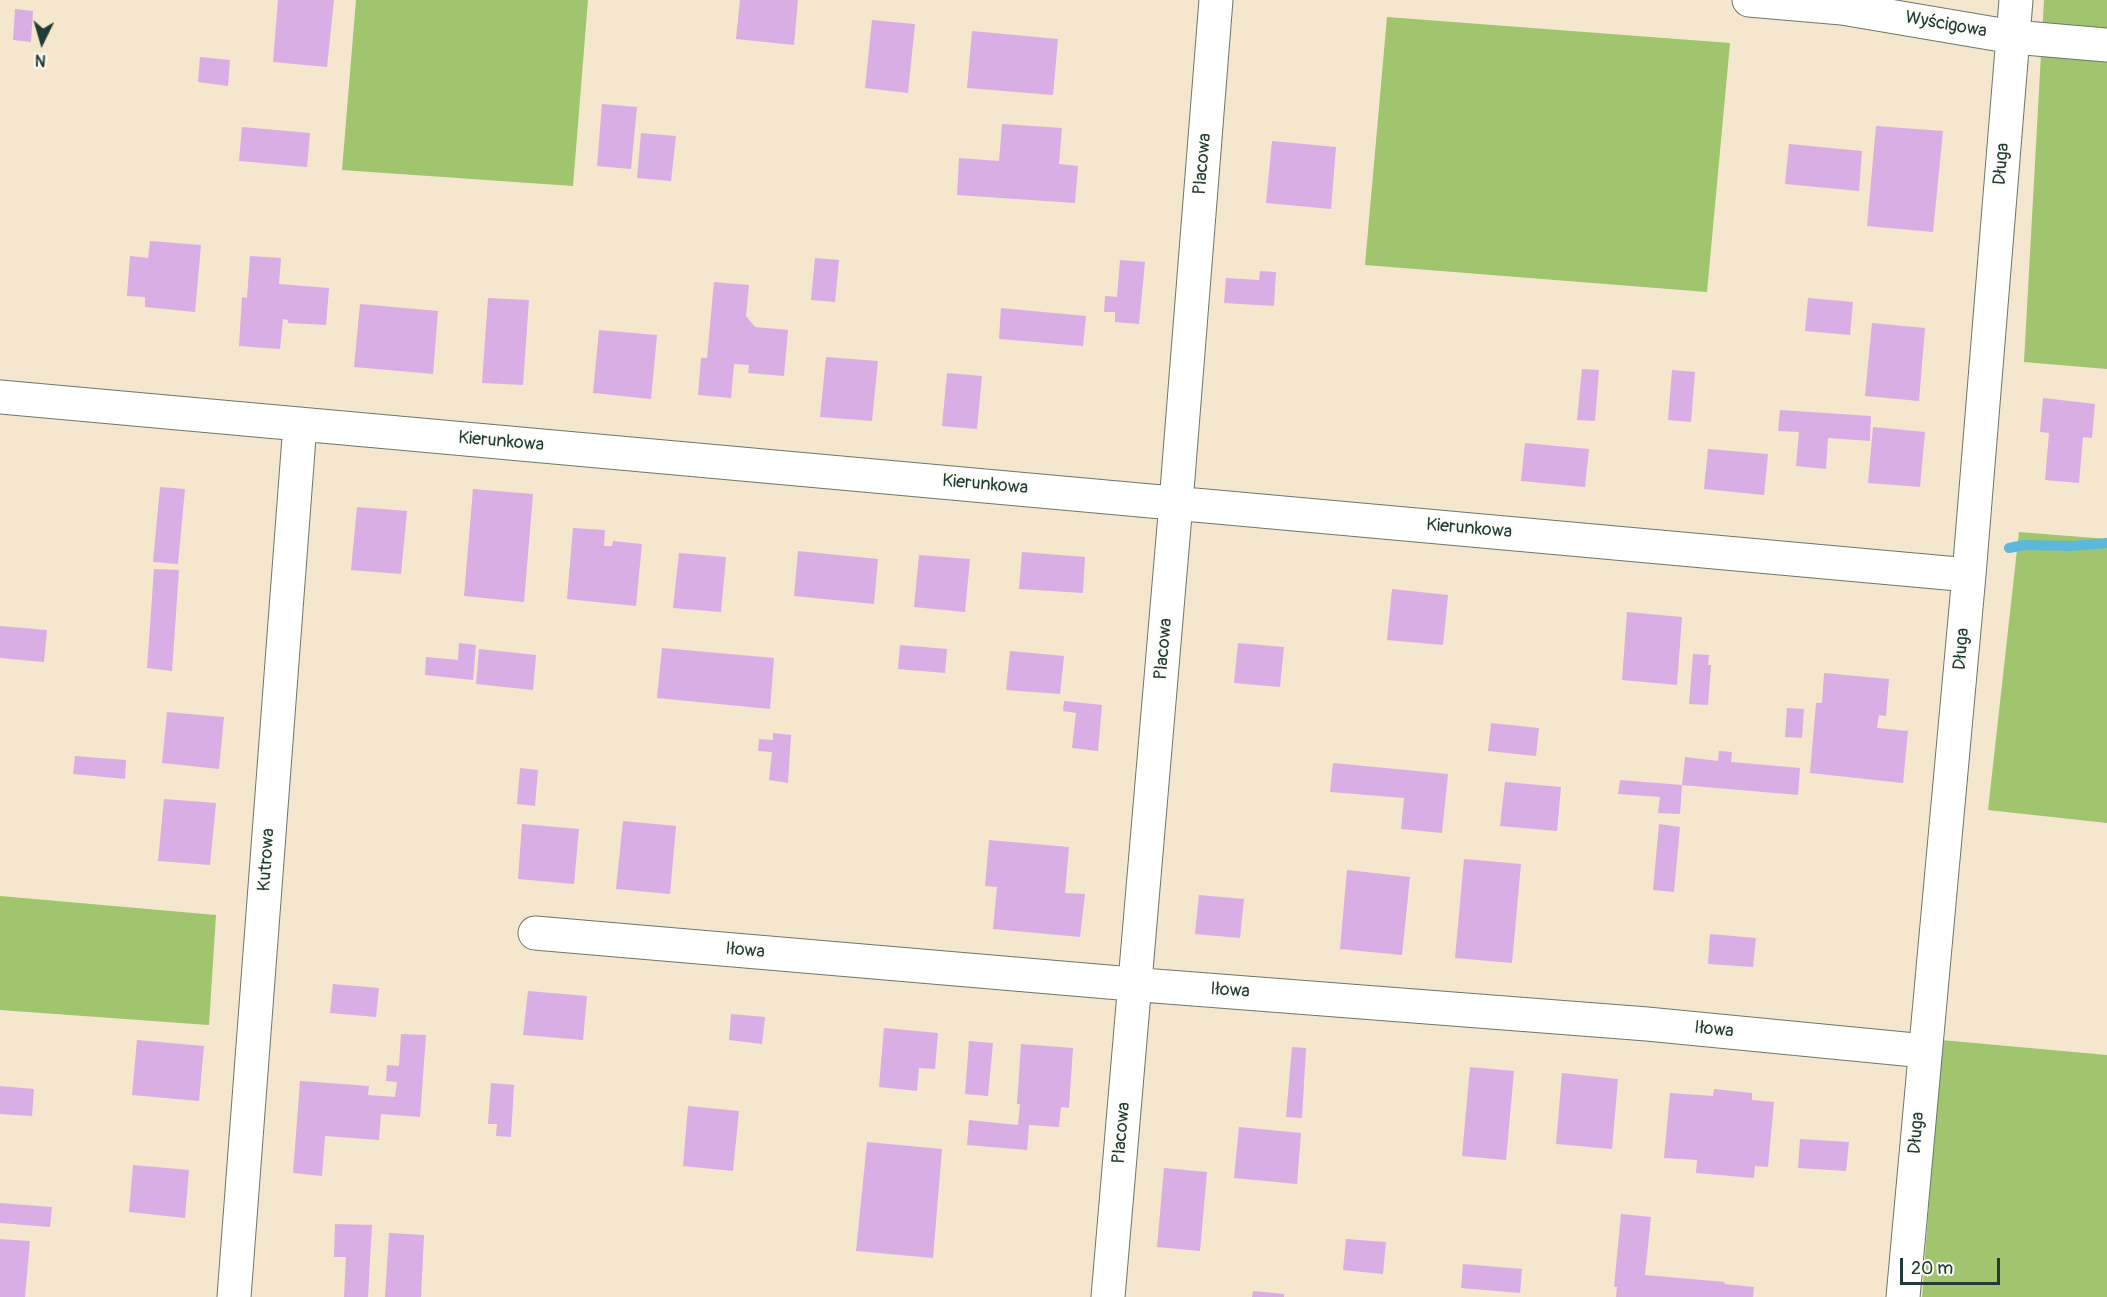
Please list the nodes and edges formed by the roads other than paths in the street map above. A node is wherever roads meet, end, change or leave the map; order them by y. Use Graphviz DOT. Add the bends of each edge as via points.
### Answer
graph roads {
  1 [pos="1216,0"];
  2 [pos="1749,0"];
  3 [pos="2016,0"];
  4 [pos="2013,37"];
  5 [pos="2107,45"];
  6 [pos="0,397"];
  7 [pos="300,424"];
  8 [pos="1176,502"];
  9 [pos="1969,575"];
  10 [pos="535,933"];
  11 [pos="1135,984"];
  12 [pos="1924,1051"];
  13 [pos="234,1297"];
  14 [pos="1108,1297"];
  15 [pos="1903,1297"];
  1 -- 8 [label="street, Placowa"];
  2 -- 4 [label="street, Wyścigowa" via="1842,8"];
  3 -- 4 [label="street, Długa"];
  4 -- 5 [label="street, Wyścigowa"];
  4 -- 9 [label="street, Długa"];
  6 -- 7 [label="street, Kierunkowa"];
  7 -- 8 [label="street, Kierunkowa"];
  7 -- 13 [label="street, Kutrowa"];
  8 -- 9 [label="street, Kierunkowa"];
  8 -- 11 [label="street, Placowa"];
  9 -- 12 [label="street, Długa"];
  10 -- 11 [label="street, Iłowa"];
  11 -- 12 [label="street, Iłowa" via="1647,1024"];
  11 -- 14 [label="street, Placowa"];
  12 -- 15 [label="street, Długa"];
}
